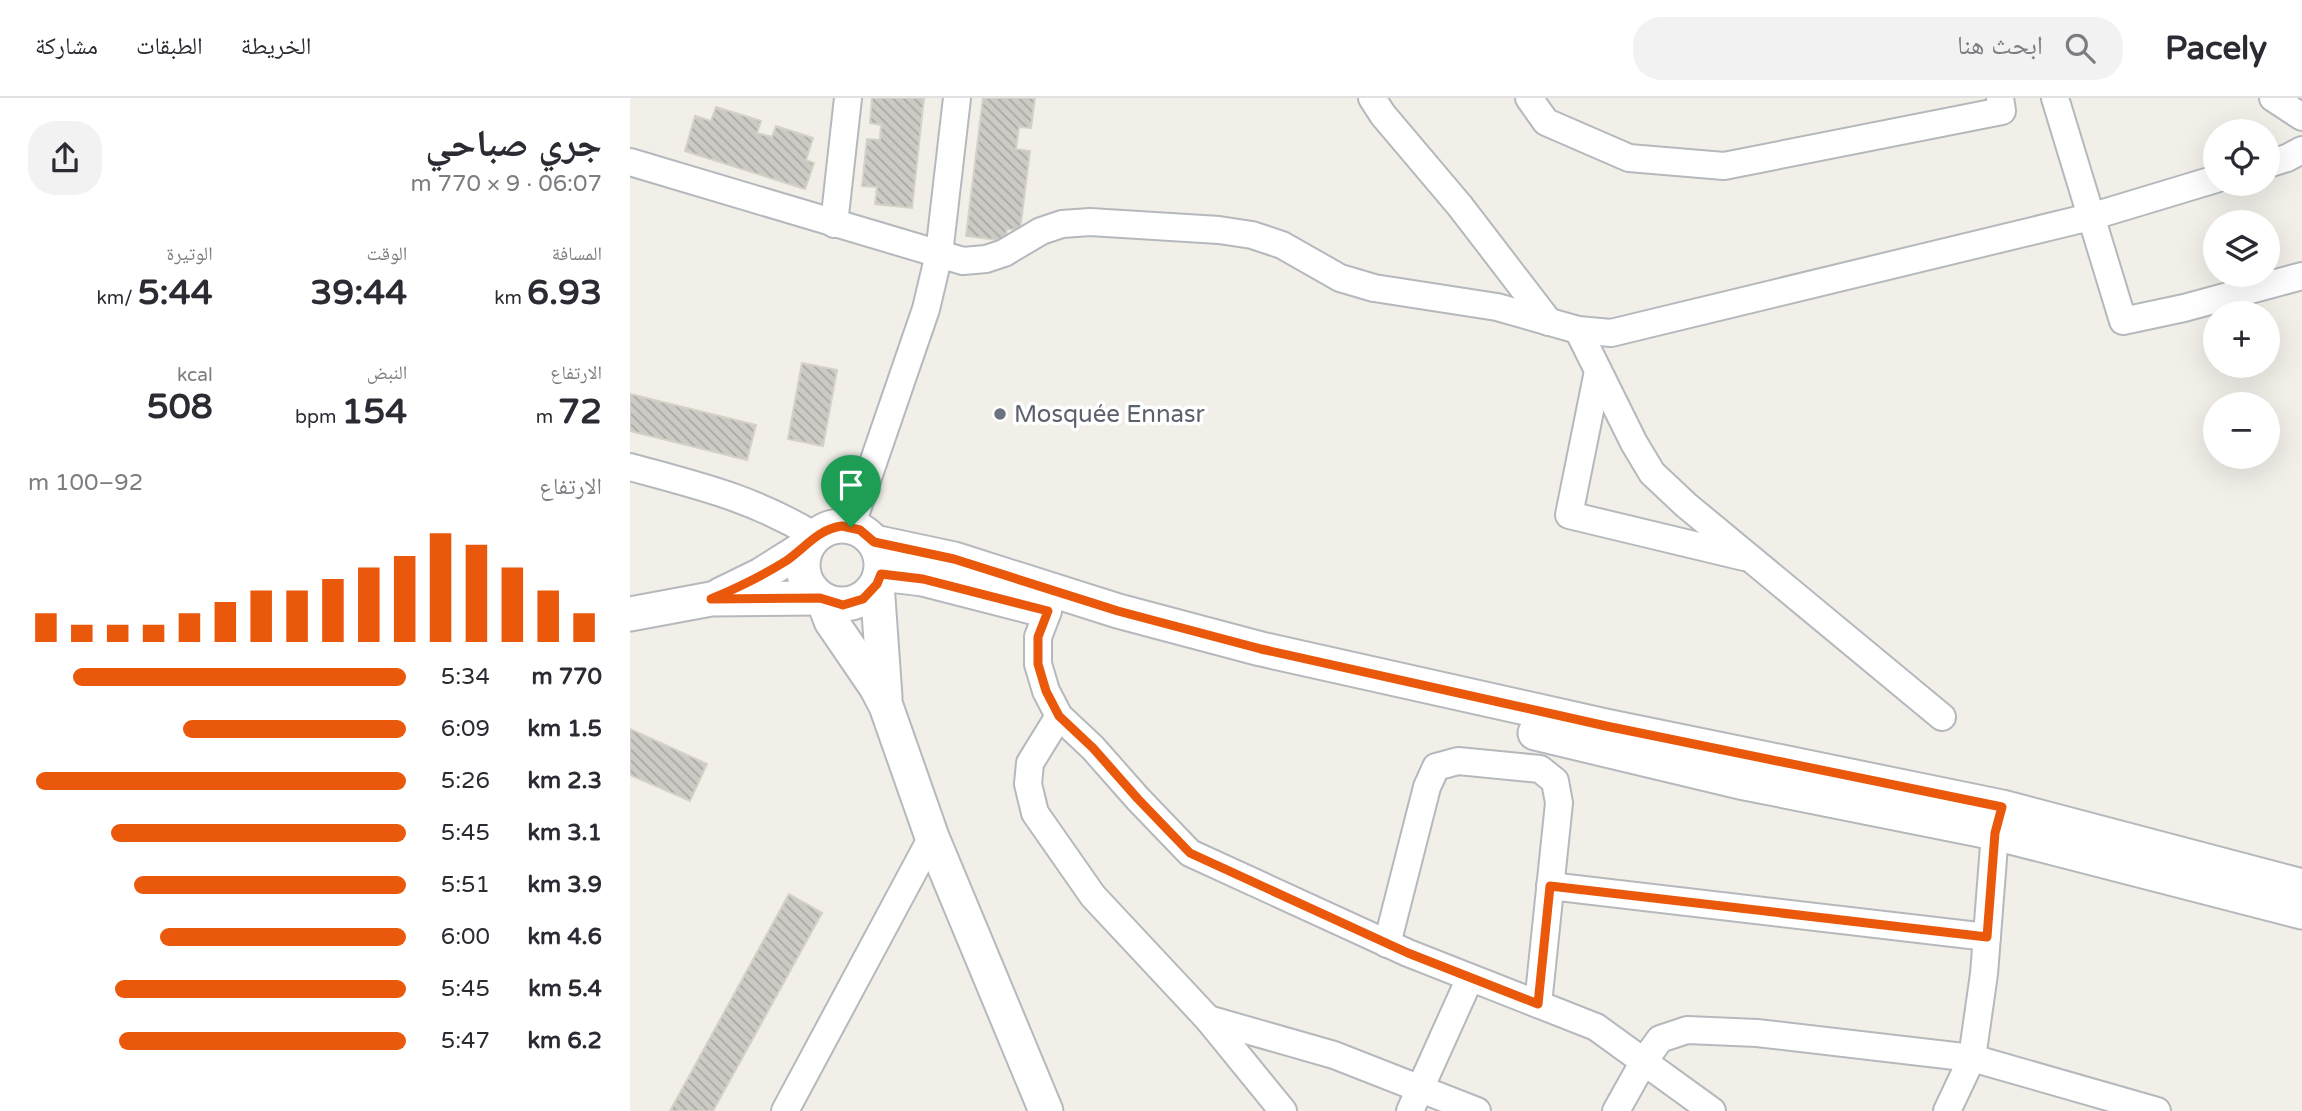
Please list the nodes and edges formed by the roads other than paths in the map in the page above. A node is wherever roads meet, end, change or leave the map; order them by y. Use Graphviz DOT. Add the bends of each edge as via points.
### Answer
graph roads {
  1 [pos="848,98"];
  2 [pos="957,98"];
  3 [pos="1372,98"];
  4 [pos="1529,98"];
  5 [pos="2000,98"];
  6 [pos="2055,98"];
  7 [pos="2273,98"];
  8 [pos="2302,117"];
  9 [pos="2302,150"];
  10 [pos="2280,160"];
  11 [pos="630,162"];
  12 [pos="2203,184"];
  13 [pos="2090,217"];
  14 [pos="834,224"];
  15 [pos="939,254"];
  16 [pos="2302,276"];
  17 [pos="1549,322"];
  18 [pos="1578,330"];
  19 [pos="1598,371"];
  20 [pos="630,467"];
  21 [pos="811,541"];
  22 [pos="871,557"];
  23 [pos="1752,559"];
  24 [pos="711,599"];
  25 [pos="822,599"];
  26 [pos="1048,611"];
  27 [pos="630,614"];
  28 [pos="886,706"];
  29 [pos="1059,716"];
  30 [pos="1942,717"];
  31 [pos="1998,820"];
  32 [pos="932,837"];
  33 [pos="1550,886"];
  34 [pos="2302,886"];
  35 [pos="2302,912"];
  36 [pos="1987,937"];
  37 [pos="1387,944"];
  38 [pos="1471,978"];
  39 [pos="1538,1004"];
  40 [pos="1208,1019"];
  41 [pos="1972,1058"];
  42 [pos="1644,1061"];
  43 [pos="1414,1100"];
  44 [pos="2101,1104"];
  45 [pos="785,1111"];
  46 [pos="1045,1111"];
  47 [pos="1283,1111"];
  48 [pos="1478,1111"];
  49 [pos="1616,1111"];
  50 [pos="1713,1111"];
  51 [pos="1947,1111"];
  52 [pos="2157,1111"];
  1 -- 14 [label="street"];
  2 -- 15 [label="street"];
  3 -- 17 [label="street"];
  4 -- 5 [label="street" via="1546,122 1629,158 1724,166 2002,111"];
  6 -- 13 [label="street"];
  7 -- 8 [label="street"];
  9 -- 10 [label="street"];
  11 -- 14 [label="street"];
  12 -- 13 [label="street"];
  13 -- 16 [label="street" via="2123,321"];
  13 -- 18 [label="street" via="1611,333"];
  14 -- 15 [label="street"];
  15 -- 17 [label="street" via="962,261 986,259 1062,224 1219,230 1282,244 1340,278 1374,288 1497,307"];
  15 -- 22 [label="street"];
  17 -- 18 [label="street"];
  18 -- 19 [label="street"];
  19 -- 23 [label="street" via="1652,472"];
  19 -- 23 [label="street" via="1569,515"];
  20 -- 21 [label="street" via="734,496 776,513"];
  21 -- 22 [label="street" via="832,527"];
  21 -- 24 [label="street" via="761,575"];
  21 -- 25 [label="street" via="802,568 811,590"];
  22 -- 25 [label="street" via="863,599 843,605"];
  22 -- 26 [label="street" via="936,582"];
  22 -- 28 [label="street"];
  22 -- 31 [label="street" via="954,559 1118,611 1261,649"];
  23 -- 30 [label="street"];
  24 -- 25 [label="street"];
  24 -- 27 [label="street"];
  25 -- 28 [label="street" via="831,621"];
  26 -- 29 [label="street" via="1038,637 1038,664"];
  26 -- 31 [label="street" via="1238,666 1740,782"];
  28 -- 32 [label="street"];
  29 -- 37 [label="street" via="1190,853"];
  29 -- 40 [label="street" via="1030,763 1028,784 1035,813 1093,896"];
  31 -- 34 [label="street"];
  31 -- 35 [label="street"];
  31 -- 36 [label="street"];
  32 -- 45 [label="street"];
  32 -- 46 [label="street"];
  33 -- 36 [label="street"];
  33 -- 37 [label="street" via="1559,803 1555,781 1540,769 1458,761 1436,767"];
  33 -- 39 [label="street"];
  36 -- 41 [label="street"];
  37 -- 38 [label="street"];
  38 -- 39 [label="street"];
  38 -- 43 [label="street"];
  39 -- 42 [label="street" via="1596,1027"];
  40 -- 43 [label="street" via="1334,1055"];
  40 -- 47 [label="street"];
  41 -- 42 [label="street" via="1757,1033 1687,1030 1660,1040"];
  41 -- 44 [label="street"];
  41 -- 51 [label="street"];
  42 -- 49 [label="street"];
  42 -- 50 [label="street"];
  43 -- 48 [label="street"];
  44 -- 52 [label="street"];
}
